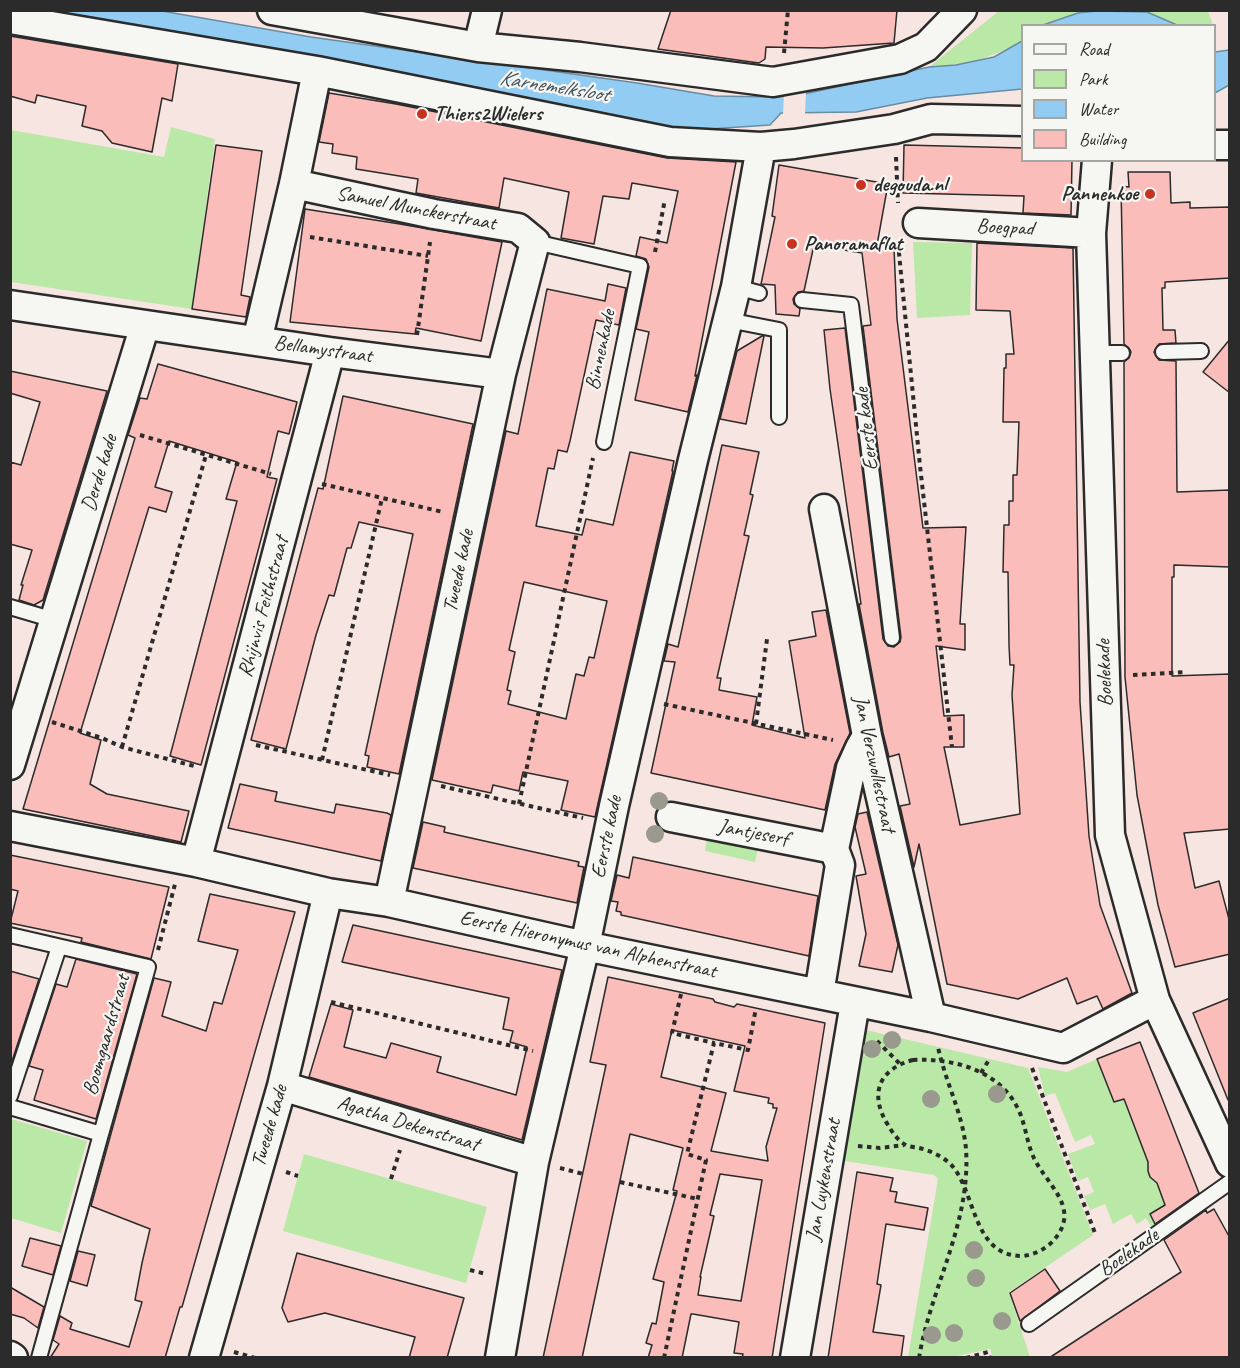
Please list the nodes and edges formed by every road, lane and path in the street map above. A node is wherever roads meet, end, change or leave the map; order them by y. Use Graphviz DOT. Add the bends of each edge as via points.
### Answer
graph roads {
  1 [pos="272,10"];
  2 [pos="487,10"];
  3 [pos="788,10"];
  4 [pos="962,10"];
  5 [pos="10,19"];
  6 [pos="478,47"];
  7 [pos="317,71"];
  8 [pos="794,77"];
  9 [pos="1021,121"];
  10 [pos="894,129"];
  11 [pos="761,147"];
  12 [pos="1097,162"];
  13 [pos="294,184"];
  14 [pos="665,200"];
  15 [pos="434,214"];
  16 [pos="909,223"];
  17 [pos="282,233"];
  18 [pos="1091,233"];
  19 [pos="535,242"];
  20 [pos="428,256"];
  21 [pos="640,266"];
  22 [pos="802,300"];
  23 [pos="10,305"];
  24 [pos="728,320"];
  25 [pos="145,325"];
  26 [pos="257,341"];
  27 [pos="1201,351"];
  28 [pos="330,352"];
  29 [pos="1163,352"];
  30 [pos="413,362"];
  31 [pos="501,374"];
  32 [pos="779,417"];
  33 [pos="604,442"];
  34 [pos="206,455"];
  35 [pos="382,498"];
  36 [pos="824,509"];
  37 [pos="10,607"];
  38 [pos="54,620"];
  39 [pos="892,638"];
  40 [pos="767,639"];
  41 [pos="1186,672"];
  42 [pos="1106,676"];
  43 [pos="638,699"];
  44 [pos="25,714"];
  45 [pos="756,724"];
  46 [pos="863,742"];
  47 [pos="122,747"];
  48 [pos="952,747"];
  49 [pos="322,760"];
  50 [pos="10,765"];
  51 [pos="221,773"];
  52 [pos="519,804"];
  53 [pos="671,817"];
  54 [pos="10,826"];
  55 [pos="834,849"];
  56 [pos="189,861"];
  57 [pos="328,892"];
  58 [pos="389,902"];
  59 [pos="10,935"];
  60 [pos="585,946"];
  61 [pos="58,947"];
  62 [pos="148,967"];
  63 [pos="687,968"];
  64 [pos="761,981"];
  65 [pos="819,994"];
  66 [pos="304,995"];
  67 [pos="1155,1000"];
  68 [pos="855,1003"];
  69 [pos="930,1017"];
  70 [pos="1020,1038"];
  71 [pos="714,1043"];
  72 [pos="557,1057"];
  73 [pos="941,1061"];
  74 [pos="282,1086"];
  75 [pos="10,1096"];
  76 [pos="10,1107"];
  77 [pos="101,1134"];
  78 [pos="831,1142"];
  79 [pos="905,1145"];
  80 [pos="534,1162"];
  81 [pos="1230,1163"];
  82 [pos="620,1182"];
  83 [pos="1230,1182"];
  84 [pos="965,1188"];
  85 [pos="698,1199"];
  86 [pos="1095,1233"];
  87 [pos="1029,1324"];
  88 [pos="39,1358"];
  89 [pos="204,1358"];
  90 [pos="500,1358"];
  91 [pos="664,1358"];
  92 [pos="795,1358"];
  93 [pos="919,1358"];
  94 [pos="966,1358"];
  95 [pos="990,1358"];
  1 -- 6 [label="street"];
  2 -- 6 [label="street"];
  3 -- 8 [label="path" via="784,53"];
  4 -- 8 [label="street" via="926,47 900,59"];
  5 -- 7 [label="street"];
  6 -- 8 [label="street" via="773,82"];
  7 -- 11 [label="street" via="670,142"];
  7 -- 13 [label="street"];
  9 -- 10 [label="street" via="931,119"];
  10 -- 11 [label="street"];
  10 -- 16 [label="path"];
  11 -- 24 [label="street, Eerste kade" via="748,290"];
  12 -- 18 [label="street, Boelekade"];
  13 -- 15 [label="street, Samuel Munckerstraat"];
  13 -- 17 [label="street"];
  14 -- 21 [label="path" via="651,268"];
  15 -- 19 [label="street, Samuel Munckerstraat" via="518,228"];
  15 -- 20 [label="path"];
  16 -- 18 [label="street, Boegpad"];
  16 -- 48 [label="path" via="897,246"];
  17 -- 20 [label="path"];
  17 -- 26 [label="street"];
  18 -- 42 [label="street, Boelekade" via="1108,353"];
  19 -- 21 [label="lane"];
  19 -- 31 [label="street, Tweede kade"];
  20 -- 30 [label="path"];
  21 -- 33 [label="lane, Binnenkade"];
  22 -- 39 [label="lane, Eerste kade" via="851,305"];
  23 -- 25 [label="street, Bellamystraat"];
  24 -- 32 [label="lane" via="779,330"];
  24 -- 43 [label="street, Eerste kade"];
  25 -- 26 [label="street, Bellamystraat"];
  25 -- 38 [label="street, Derde kade"];
  26 -- 28 [label="street, Bellamystraat"];
  27 -- 29 [label="lane"];
  28 -- 30 [label="street, Bellamystraat"];
  28 -- 51 [label="street, Rhijnvis Feithstraat"];
  30 -- 31 [label="street, Bellamystraat"];
  31 -- 58 [label="street, Tweede kade"];
  33 -- 52 [label="path" via="596,445"];
  34 -- 47 [label="path"];
  35 -- 49 [label="path"];
  36 -- 46 [label="street, Jan Verzwollestraat"];
  37 -- 38 [label="lane"];
  38 -- 44 [label="street, Derde kade"];
  40 -- 45 [label="path"];
  41 -- 42 [label="path"];
  42 -- 67 [label="street, Boelekade" via="1110,835"];
  43 -- 45 [label="path"];
  43 -- 60 [label="street, Eerste kade"];
  44 -- 47 [label="path"];
  44 -- 50 [label="street, Derde kade"];
  45 -- 46 [label="path" via="841,742"];
  46 -- 55 [label="street" via="851,768"];
  46 -- 69 [label="street, Jan Verzwollestraat"];
  47 -- 51 [label="path"];
  51 -- 56 [label="street, Rhijnvis Feithstraat"];
  53 -- 55 [label="street, Jantjeserf"];
  54 -- 56 [label="street, Eerste Hieronymus van Alphenstraat"];
  55 -- 65 [label="street" via="840,865"];
  56 -- 57 [label="street, Eerste Hieronymus van Alphenstraat"];
  56 -- 62 [label="path" via="155,962"];
  57 -- 58 [label="street, Eerste Hieronymus van Alphenstraat"];
  57 -- 66 [label="street, Tweede kade"];
  58 -- 60 [label="street, Eerste Hieronymus van Alphenstraat"];
  59 -- 61 [label="lane, Boomgaardstraat"];
  60 -- 63 [label="street, Eerste Hieronymus van Alphenstraat"];
  60 -- 72 [label="street, Eerste kade"];
  61 -- 62 [label="lane, Boomgaardstraat"];
  61 -- 75 [label="lane"];
  62 -- 77 [label="lane, Boomgaardstraat"];
  63 -- 64 [label="street, Eerste Hieronymus van Alphenstraat"];
  63 -- 71 [label="path" via="672,1033"];
  64 -- 65 [label="street, Eerste Hieronymus van Alphenstraat"];
  64 -- 71 [label="path" via="748,1050"];
  65 -- 68 [label="street, Eerste Hieronymus van Alphenstraat"];
  66 -- 72 [label="path"];
  66 -- 74 [label="street, Tweede kade"];
  67 -- 70 [label="street, Eerste Hieronymus van Alphenstraat" via="1063,1048"];
  67 -- 81 [label="street, Boelekade"];
  68 -- 69 [label="street, Eerste Hieronymus van Alphenstraat"];
  68 -- 78 [label="street, Jan Luykenstraat"];
  69 -- 70 [label="street, Eerste Hieronymus van Alphenstraat"];
  69 -- 73 [label="path"];
  70 -- 86 [label="path"];
  71 -- 85 [label="path" via="687,1154 706,1160"];
  72 -- 80 [label="street, Eerste kade"];
  73 -- 79 [label="path" via="913,1060 900,1064 884,1078 878,1090 883,1117"];
  73 -- 84 [label="path" via="966,1148"];
  73 -- 84 [label="path" via="957,1063 996,1080 1007,1091 1017,1106 1034,1158 1058,1192 1064,1221 1059,1234 1049,1246 1030,1254 1008,1254 993,1245 982,1231"];
  74 -- 80 [label="street, Agatha Dekenstraat"];
  74 -- 89 [label="street, Tweede kade"];
  76 -- 77 [label="lane"];
  77 -- 88 [label="lane, Boomgaardstraat"];
  78 -- 79 [label="path" via="880,1148"];
  78 -- 92 [label="street, Jan Luykenstraat"];
  79 -- 84 [label="path" via="939,1155 954,1168"];
  80 -- 90 [label="street, Eerste kade"];
  82 -- 85 [label="path"];
  83 -- 87 [label="lane, Boelekade"];
  84 -- 93 [label="path" via="962,1211 924,1328"];
  85 -- 91 [label="path"];
  94 -- 95 [label="path" via="988,1352"];
}
